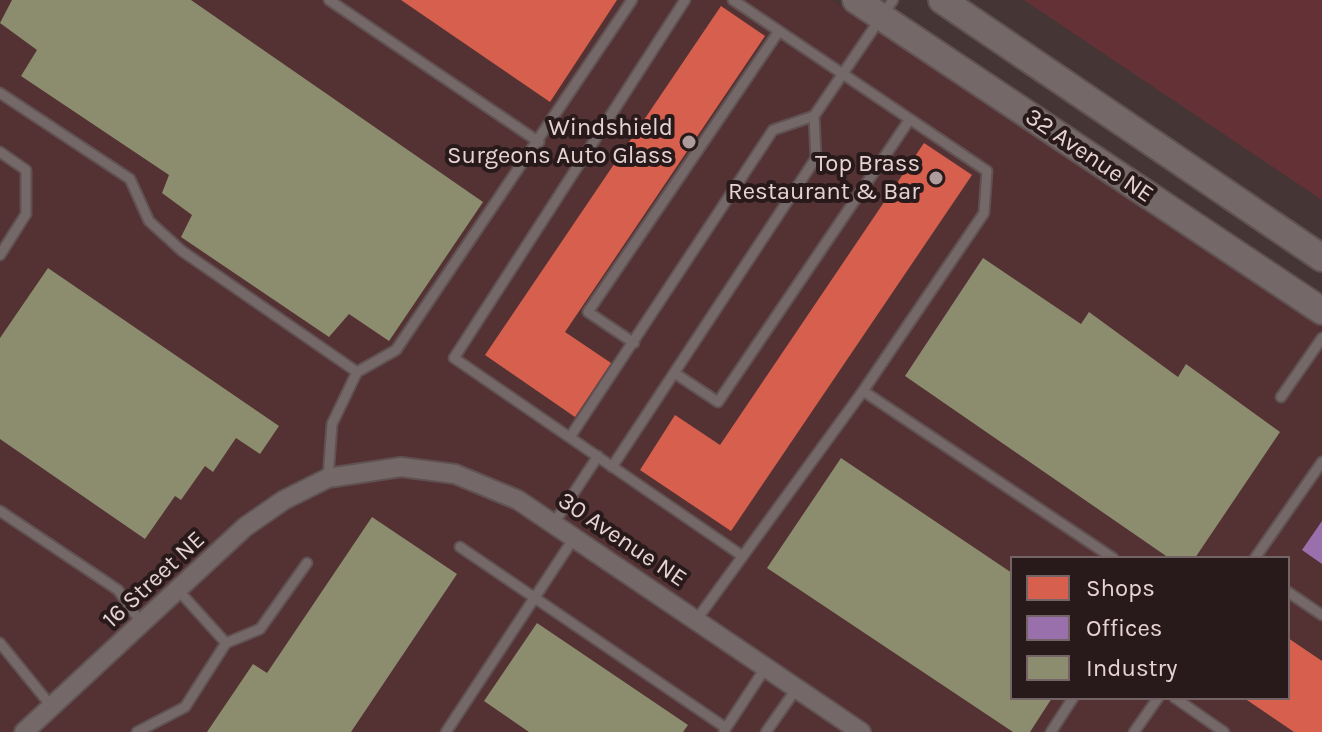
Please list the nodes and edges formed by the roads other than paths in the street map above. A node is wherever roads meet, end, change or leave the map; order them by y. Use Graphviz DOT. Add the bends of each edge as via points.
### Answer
graph roads {
  1 [pos="329,0"];
  2 [pos="632,0"];
  3 [pos="685,0"];
  4 [pos="733,0"];
  5 [pos="856,0"];
  6 [pos="942,0"];
  7 [pos="887,9"];
  8 [pos="779,31"];
  9 [pos="843,74"];
  10 [pos="0,93"];
  11 [pos="814,116"];
  12 [pos="910,119"];
  13 [pos="539,142"];
  14 [pos="0,152"];
  15 [pos="0,255"];
  16 [pos="1322,258"];
  17 [pos="1322,311"];
  18 [pos="1322,338"];
  19 [pos="634,343"];
  20 [pos="357,372"];
  21 [pos="676,374"];
  22 [pos="863,391"];
  23 [pos="1281,397"];
  24 [pos="570,437"];
  25 [pos="598,456"];
  26 [pos="1322,462"];
  27 [pos="612,467"];
  28 [pos="328,478"];
  29 [pos="0,511"];
  30 [pos="554,523"];
  31 [pos="575,536"];
  32 [pos="460,547"];
  33 [pos="741,555"];
  34 [pos="1110,556"];
  35 [pos="1256,556"];
  36 [pos="307,563"];
  37 [pos="178,590"];
  38 [pos="1290,593"];
  39 [pos="534,599"];
  40 [pos="1322,615"];
  41 [pos="697,619"];
  42 [pos="142,624"];
  43 [pos="0,643"];
  44 [pos="226,643"];
  45 [pos="766,667"];
  46 [pos="797,688"];
  47 [pos="1072,700"];
  48 [pos="1157,700"];
  49 [pos="1178,700"];
  50 [pos="52,707"];
  51 [pos="724,730"];
  52 [pos="24,732"];
  53 [pos="137,732"];
  54 [pos="446,732"];
  55 [pos="766,732"];
  56 [pos="861,732"];
  57 [pos="1051,732"];
  58 [pos="1134,732"];
  59 [pos="1224,732"];
  1 -- 13 [label="lane"];
  2 -- 13 [label="lane"];
  3 -- 24 [label="lane" via="454,358"];
  4 -- 8 [label="lane"];
  5 -- 7 [label="main road, 32 Avenue NE"];
  6 -- 16 [label="main road, 32 Avenue NE"];
  7 -- 9 [label="lane"];
  7 -- 17 [label="main road, 32 Avenue NE"];
  8 -- 9 [label="lane"];
  8 -- 19 [label="lane" via="588,312"];
  9 -- 11 [label="lane"];
  9 -- 12 [label="lane"];
  10 -- 20 [label="lane" via="130,179 149,221 182,251"];
  11 -- 19 [label="lane" via="773,130"];
  11 -- 21 [label="lane" via="816,158"];
  12 -- 21 [label="lane" via="718,402"];
  12 -- 22 [label="lane" via="987,171 984,213"];
  13 -- 20 [label="lane" via="396,350"];
  14 -- 15 [label="lane" via="26,170 26,214"];
  18 -- 23 [label="lane"];
  19 -- 24 [label="lane"];
  20 -- 28 [label="lane" via="332,424"];
  21 -- 27 [label="lane"];
  22 -- 33 [label="lane"];
  22 -- 34 [label="lane"];
  24 -- 25 [label="lane"];
  25 -- 27 [label="lane"];
  25 -- 30 [label="lane"];
  26 -- 35 [label="lane"];
  27 -- 33 [label="lane"];
  28 -- 30 [label="street, 30 Avenue NE" via="401,467 455,474 518,500"];
  28 -- 37 [label="street, 16 Street NE" via="245,527"];
  29 -- 42 [label="lane" via="118,590"];
  30 -- 31 [label="street, 30 Avenue NE"];
  31 -- 39 [label="lane"];
  31 -- 41 [label="street, 30 Avenue NE"];
  32 -- 39 [label="lane"];
  33 -- 41 [label="lane"];
  36 -- 44 [label="lane" via="260,629"];
  37 -- 42 [label="street, 16 Street NE"];
  37 -- 44 [label="lane"];
  38 -- 40 [label="lane"];
  39 -- 51 [label="lane"];
  39 -- 54 [label="lane"];
  41 -- 45 [label="street, 30 Avenue NE"];
  42 -- 50 [label="street, 16 Street NE"];
  43 -- 50 [label="lane"];
  44 -- 53 [label="lane" via="185,707"];
  45 -- 46 [label="street, 30 Avenue NE"];
  45 -- 51 [label="lane"];
  46 -- 55 [label="lane"];
  46 -- 56 [label="street, 30 Avenue NE"];
  47 -- 57 [label="lane"];
  48 -- 58 [label="lane"];
  49 -- 59 [label="lane"];
  50 -- 52 [label="street, 16 Street NE"];
}
